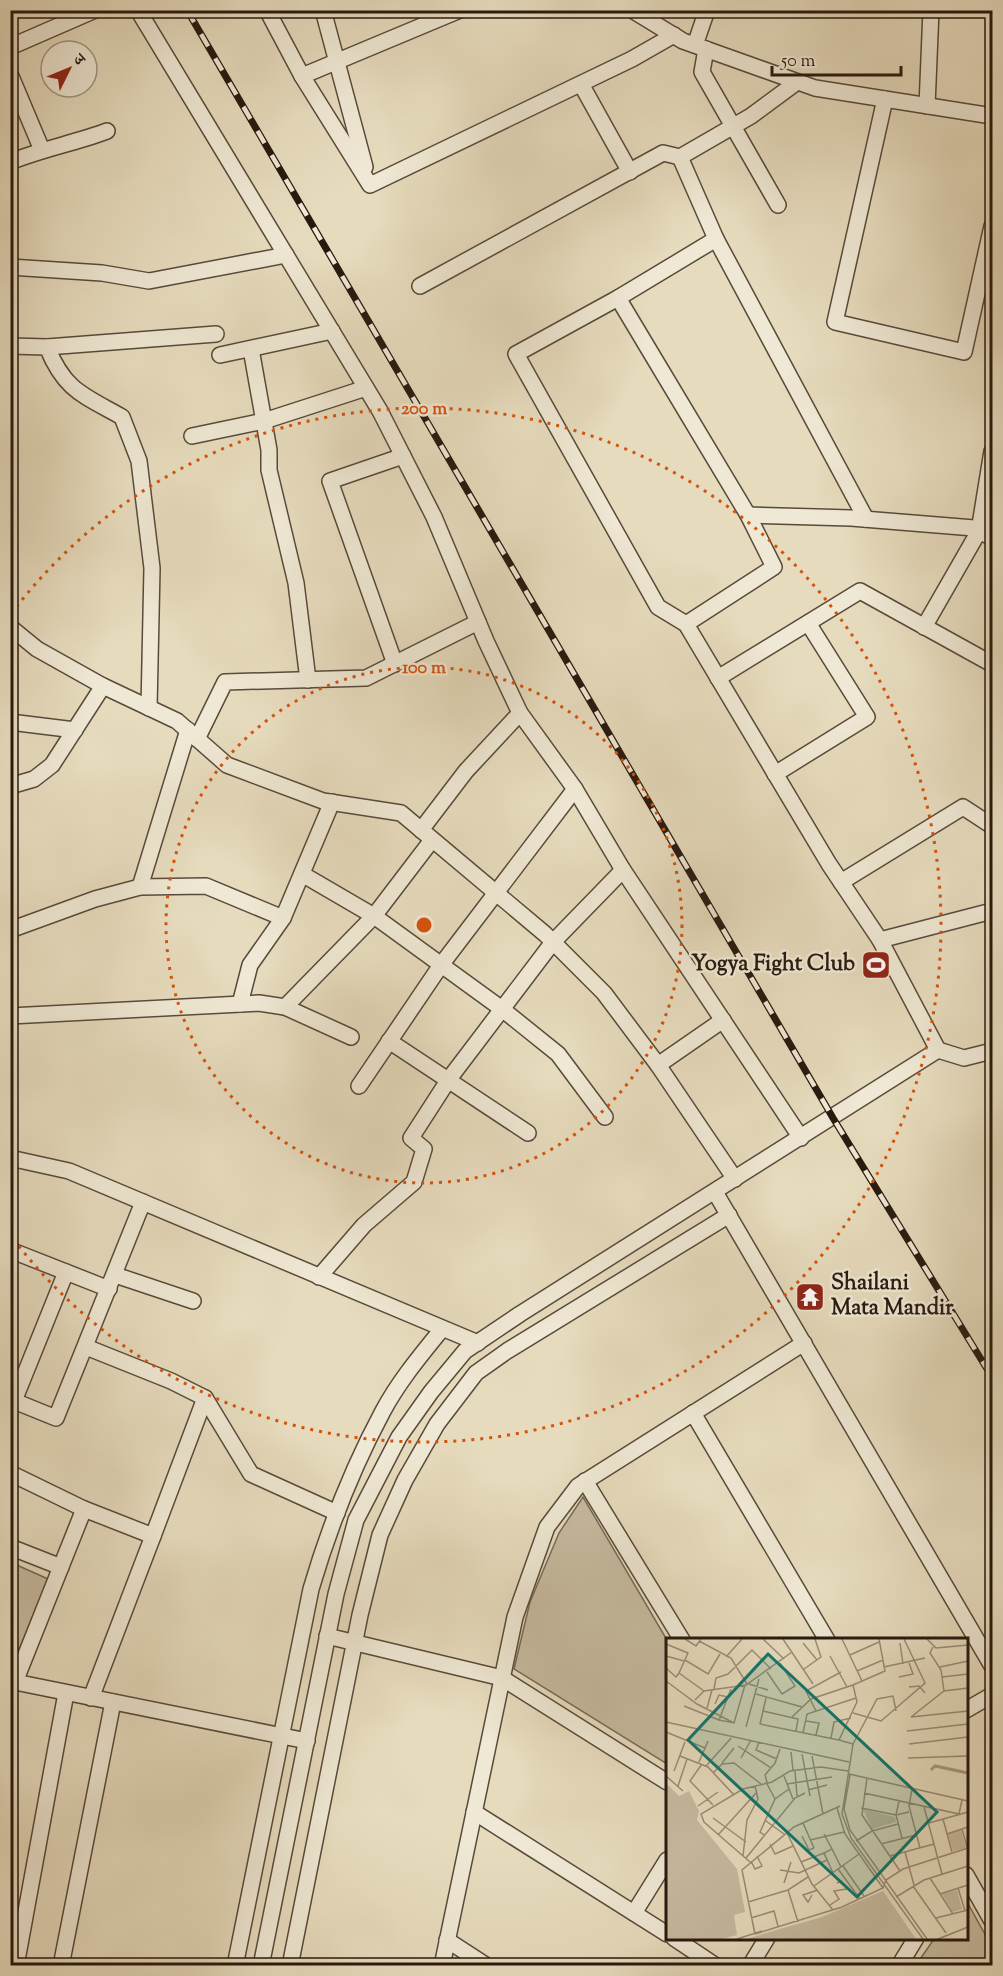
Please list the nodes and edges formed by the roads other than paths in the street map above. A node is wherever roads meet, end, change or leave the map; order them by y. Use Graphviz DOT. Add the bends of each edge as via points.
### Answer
graph roads {
  1 [pos="95,10"];
  2 [pos="138,10"];
  3 [pos="267,10"];
  4 [pos="323,10"];
  5 [pos="460,10"];
  6 [pos="632,10"];
  7 [pos="707,10"];
  8 [pos="931,10"];
  9 [pos="674,35"];
  10 [pos="10,47"];
  11 [pos="700,47"];
  12 [pos="336,62"];
  13 [pos="10,74"];
  14 [pos="302,76"];
  15 [pos="797,82"];
  16 [pos="581,84"];
  17 [pos="885,99"];
  18 [pos="927,106"];
  19 [pos="993,116"];
  20 [pos="731,127"];
  21 [pos="107,131"];
  22 [pos="42,150"];
  23 [pos="680,157"];
  24 [pos="10,162"];
  25 [pos="630,172"];
  26 [pos="370,185"];
  27 [pos="778,205"];
  28 [pos="993,226"];
  29 [pos="716,239"];
  30 [pos="286,255"];
  31 [pos="10,267"];
  32 [pos="420,286"];
  33 [pos="618,298"];
  34 [pos="332,331"];
  35 [pos="216,334"];
  36 [pos="10,346"];
  37 [pos="47,347"];
  38 [pos="251,349"];
  39 [pos="220,355"];
  40 [pos="366,388"];
  41 [pos="264,421"];
  42 [pos="192,436"];
  43 [pos="993,451"];
  44 [pos="403,456"];
  45 [pos="748,515"];
  46 [pos="866,519"];
  47 [pos="986,534"];
  48 [pos="478,622"];
  49 [pos="808,623"];
  50 [pos="686,624"];
  51 [pos="10,627"];
  52 [pos="924,627"];
  53 [pos="394,664"];
  54 [pos="993,664"];
  55 [pos="718,678"];
  56 [pos="308,680"];
  57 [pos="104,686"];
  58 [pos="149,708"];
  59 [pos="520,713"];
  60 [pos="10,722"];
  61 [pos="75,730"];
  62 [pos="193,734"];
  63 [pos="775,774"];
  64 [pos="10,786"];
  65 [pos="575,789"];
  66 [pos="332,802"];
  67 [pos="993,826"];
  68 [pos="427,835"];
  69 [pos="623,870"];
  70 [pos="302,874"];
  71 [pos="841,882"];
  72 [pos="140,887"];
  73 [pos="496,893"];
  74 [pos="993,911"];
  75 [pos="374,916"];
  76 [pos="283,918"];
  77 [pos="10,930"];
  78 [pos="880,940"];
  79 [pos="553,942"];
  80 [pos="441,965"];
  81 [pos="240,1004"];
  82 [pos="285,1007"];
  83 [pos="502,1009"];
  84 [pos="10,1016"];
  85 [pos="723,1020"];
  86 [pos="351,1037"];
  87 [pos="389,1041"];
  88 [pos="938,1050"];
  89 [pos="993,1051"];
  90 [pos="658,1065"];
  91 [pos="449,1079"];
  92 [pos="359,1086"];
  93 [pos="605,1117"];
  94 [pos="528,1133"];
  95 [pos="801,1138"];
  96 [pos="10,1158"];
  97 [pos="735,1179"];
  98 [pos="715,1192"];
  99 [pos="143,1203"];
  100 [pos="729,1215"];
  101 [pos="10,1250"];
  102 [pos="66,1272"];
  103 [pos="319,1277"];
  104 [pos="112,1282"];
  105 [pos="193,1300"];
  106 [pos="442,1329"];
  107 [pos="478,1343"];
  108 [pos="804,1343"];
  109 [pos="86,1347"];
  110 [pos="205,1398"];
  111 [pos="693,1413"];
  112 [pos="10,1473"];
  113 [pos="585,1481"];
  114 [pos="84,1509"];
  115 [pos="337,1513"];
  116 [pos="153,1536"];
  117 [pos="10,1547"];
  118 [pos="61,1567"];
  119 [pos="327,1636"];
  120 [pos="681,1638"];
  121 [pos="826,1638"];
  122 [pos="354,1644"];
  123 [pos="993,1666"];
  124 [pos="502,1678"];
  125 [pos="13,1682"];
  126 [pos="66,1692"];
  127 [pos="993,1695"];
  128 [pos="91,1698"];
  129 [pos="113,1702"];
  130 [pos="967,1709"];
  131 [pos="282,1736"];
  132 [pos="307,1741"];
  133 [pos="666,1781"];
  134 [pos="474,1812"];
  135 [pos="666,1862"];
  136 [pos="967,1877"];
  137 [pos="634,1913"];
  138 [pos="993,1921"];
  139 [pos="666,1933"];
  140 [pos="447,1940"];
  141 [pos="677,1940"];
  142 [pos="766,1940"];
  143 [pos="915,1940"];
  144 [pos="16,1965"];
  145 [pos="61,1965"];
  146 [pos="235,1965"];
  147 [pos="261,1965"];
  148 [pos="290,1965"];
  149 [pos="442,1965"];
  150 [pos="487,1965"];
  151 [pos="716,1965"];
  152 [pos="750,1965"];
  153 [pos="900,1965"];
  1 -- 10 [label="street"];
  2 -- 30 [label="street"];
  3 -- 14 [label="street"];
  4 -- 12 [label="street"];
  5 -- 12 [label="street"];
  6 -- 9 [label="street"];
  7 -- 11 [label="street"];
  8 -- 18 [label="street"];
  9 -- 11 [label="street"];
  9 -- 16 [label="street"];
  11 -- 15 [label="street"];
  11 -- 20 [label="street" via="702,72"];
  12 -- 14 [label="street"];
  12 -- 26 [label="street"];
  13 -- 22 [label="street"];
  14 -- 26 [label="street"];
  15 -- 17 [label="street"];
  15 -- 20 [label="street"];
  16 -- 25 [label="street"];
  16 -- 26 [label="street"];
  17 -- 18 [label="street"];
  17 -- 28 [label="street" via="835,322 964,352"];
  18 -- 19 [label="street"];
  20 -- 23 [label="street"];
  20 -- 27 [label="street"];
  21 -- 22 [label="street" via="62,148"];
  22 -- 24 [label="street"];
  23 -- 25 [label="street" via="663,153"];
  23 -- 29 [label="street"];
  25 -- 32 [label="street"];
  29 -- 33 [label="street"];
  29 -- 46 [label="street"];
  30 -- 31 [label="street" via="149,281 102,273"];
  30 -- 34 [label="street"];
  33 -- 45 [label="street"];
  33 -- 50 [label="street" via="516,354 658,607"];
  34 -- 38 [label="street"];
  34 -- 40 [label="street"];
  35 -- 37 [label="street"];
  36 -- 37 [label="street"];
  37 -- 58 [label="street" via="57,370 74,390 122,417 139,461 152,568"];
  38 -- 39 [label="street"];
  38 -- 41 [label="street"];
  40 -- 41 [label="street"];
  40 -- 44 [label="street"];
  41 -- 42 [label="street"];
  41 -- 56 [label="street" via="269,470 296,584"];
  43 -- 47 [label="street"];
  44 -- 48 [label="street" via="434,517"];
  44 -- 53 [label="street" via="330,481"];
  45 -- 46 [label="street"];
  45 -- 50 [label="street" via="774,567"];
  46 -- 47 [label="street" via="974,528"];
  47 -- 52 [label="street"];
  48 -- 53 [label="street"];
  48 -- 59 [label="street"];
  49 -- 52 [label="street" via="860,591"];
  49 -- 55 [label="street"];
  49 -- 63 [label="street" via="867,717"];
  50 -- 55 [label="street"];
  51 -- 57 [label="street" via="37,649"];
  52 -- 54 [label="street"];
  53 -- 56 [label="street" via="366,678"];
  55 -- 63 [label="street"];
  56 -- 62 [label="street" via="225,682"];
  57 -- 58 [label="street"];
  57 -- 61 [label="street"];
  58 -- 62 [label="street" via="177,721"];
  59 -- 65 [label="street"];
  59 -- 68 [label="street" via="466,771"];
  60 -- 61 [label="street"];
  61 -- 64 [label="street" via="52,765 34,779"];
  62 -- 66 [label="street" via="227,765"];
  62 -- 72 [label="street"];
  63 -- 71 [label="street"];
  65 -- 69 [label="street"];
  65 -- 73 [label="street"];
  66 -- 68 [label="street" via="400,813"];
  66 -- 70 [label="street"];
  67 -- 71 [label="street" via="963,807"];
  68 -- 73 [label="street"];
  68 -- 75 [label="street"];
  69 -- 79 [label="street"];
  69 -- 85 [label="street"];
  70 -- 75 [label="street"];
  70 -- 76 [label="street"];
  71 -- 78 [label="street"];
  72 -- 76 [label="street" via="206,886"];
  72 -- 77 [label="street"];
  73 -- 79 [label="street"];
  73 -- 80 [label="street"];
  74 -- 78 [label="street"];
  75 -- 80 [label="street"];
  75 -- 82 [label="street"];
  76 -- 81 [label="street" via="250,965"];
  78 -- 88 [label="street"];
  79 -- 83 [label="street"];
  79 -- 90 [label="street" via="604,993"];
  80 -- 83 [label="street"];
  80 -- 87 [label="street"];
  81 -- 82 [label="street"];
  81 -- 84 [label="street"];
  82 -- 86 [label="street"];
  83 -- 91 [label="street"];
  83 -- 93 [label="street" via="558,1054"];
  85 -- 90 [label="street"];
  85 -- 95 [label="street"];
  87 -- 91 [label="street"];
  87 -- 92 [label="street"];
  88 -- 89 [label="street" via="964,1058"];
  88 -- 95 [label="street"];
  90 -- 97 [label="street"];
  91 -- 94 [label="street"];
  91 -- 103 [label="street" via="411,1138 424,1149 414,1182 364,1225"];
  95 -- 97 [label="street"];
  96 -- 99 [label="street" via="69,1171"];
  97 -- 98 [label="street"];
  98 -- 100 [label="street"];
  98 -- 107 [label="street"];
  99 -- 103 [label="street"];
  99 -- 104 [label="street"];
  100 -- 108 [label="street"];
  100 -- 122 [label="street" via="476,1373 437,1424 405,1480 381,1535"];
  101 -- 102 [label="street"];
  102 -- 104 [label="street"];
  102 -- 109 [label="street" via="14,1401 56,1418"];
  103 -- 106 [label="street"];
  104 -- 105 [label="street"];
  104 -- 109 [label="street"];
  106 -- 107 [label="street"];
  106 -- 115 [label="street" via="384,1410"];
  107 -- 119 [label="street" via="430,1392 356,1520"];
  108 -- 111 [label="street"];
  108 -- 123 [label="street"];
  109 -- 110 [label="street"];
  110 -- 115 [label="street" via="251,1474"];
  110 -- 116 [label="street"];
  111 -- 113 [label="street"];
  111 -- 121 [label="street"];
  112 -- 114 [label="street"];
  113 -- 120 [label="street"];
  113 -- 124 [label="street" via="547,1527 515,1617"];
  114 -- 116 [label="street"];
  114 -- 118 [label="street"];
  115 -- 131 [label="street" via="311,1589"];
  116 -- 128 [label="street"];
  117 -- 118 [label="street"];
  118 -- 125 [label="street"];
  119 -- 122 [label="street"];
  119 -- 132 [label="street"];
  122 -- 124 [label="street"];
  122 -- 148 [label="street"];
  124 -- 133 [label="street"];
  124 -- 134 [label="street"];
  125 -- 126 [label="street"];
  126 -- 128 [label="street"];
  126 -- 144 [label="street"];
  127 -- 130 [label="street"];
  128 -- 129 [label="street"];
  129 -- 131 [label="street"];
  129 -- 145 [label="street"];
  131 -- 132 [label="street"];
  131 -- 146 [label="street"];
  132 -- 147 [label="street"];
  134 -- 137 [label="street"];
  134 -- 140 [label="street"];
  135 -- 137 [label="street"];
  136 -- 138 [label="street"];
  137 -- 139 [label="street"];
  140 -- 149 [label="street"];
  140 -- 150 [label="street"];
  141 -- 151 [label="street"];
  142 -- 152 [label="street"];
  143 -- 153 [label="street"];
}
